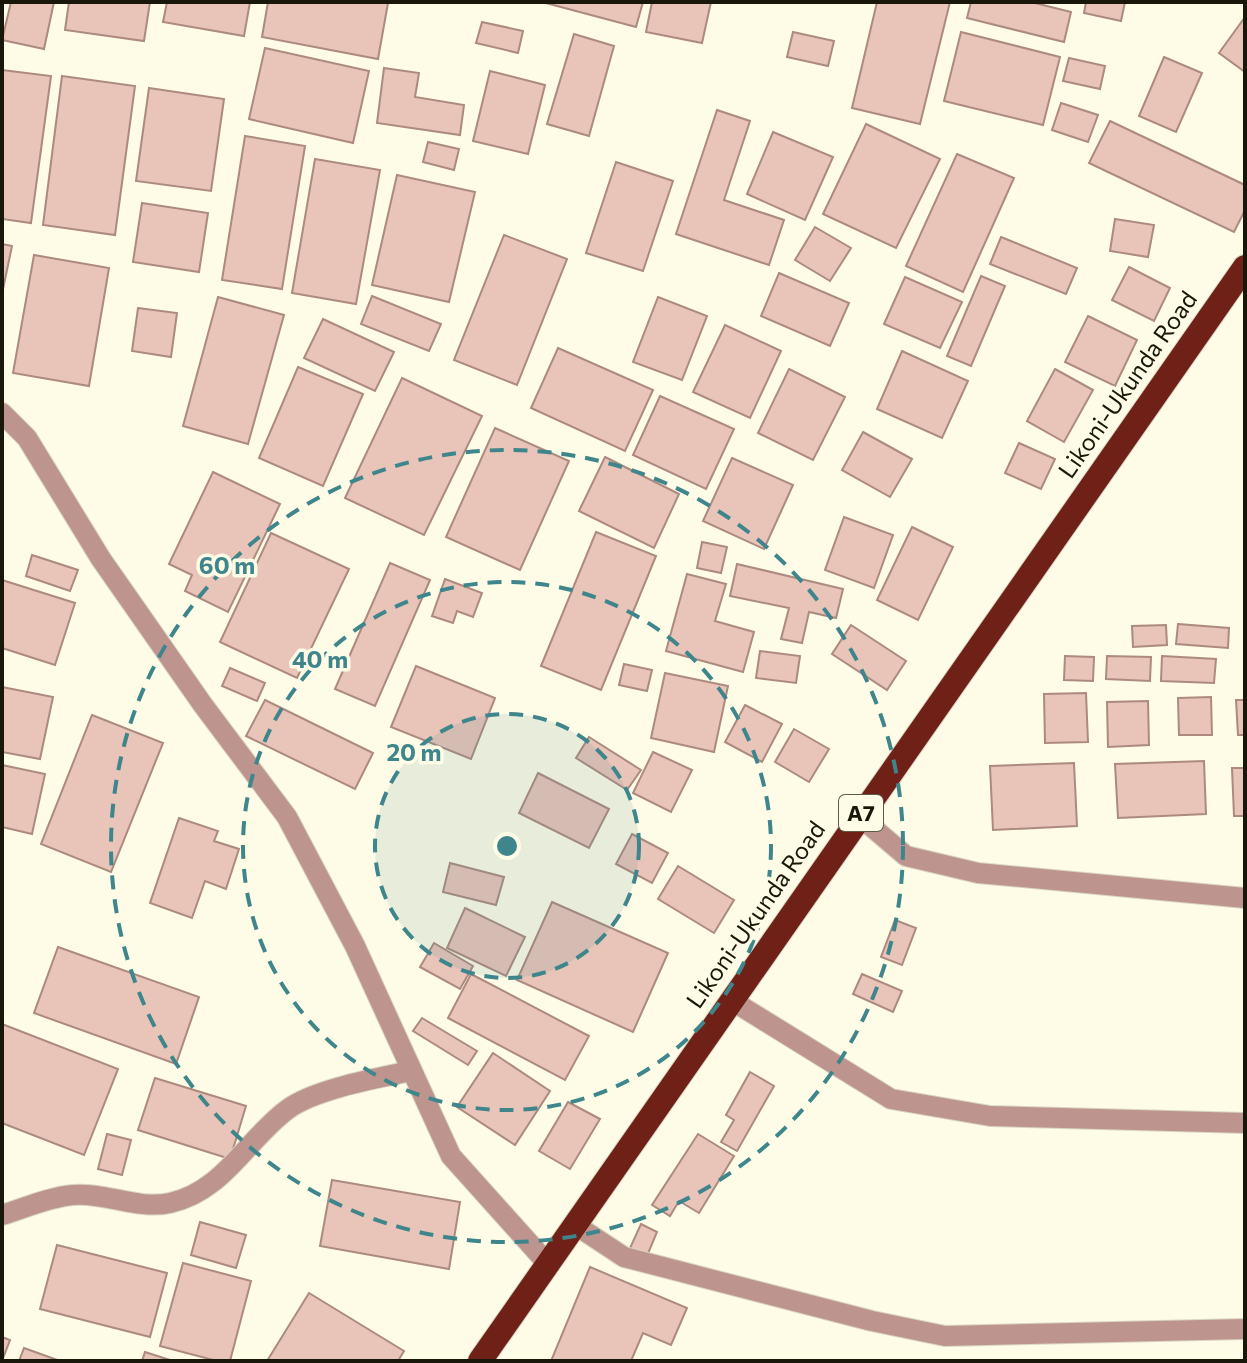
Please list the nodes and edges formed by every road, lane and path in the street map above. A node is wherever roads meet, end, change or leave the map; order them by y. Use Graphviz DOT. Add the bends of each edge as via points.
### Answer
graph roads {
  1 [pos="1245,267"];
  2 [pos="2,413"];
  3 [pos="859,816"];
  4 [pos="1245,898"];
  5 [pos="731,1000"];
  6 [pos="411,1071"];
  7 [pos="1245,1123"];
  8 [pos="2,1215"];
  9 [pos="574,1224"];
  10 [pos="547,1263"];
  11 [pos="1245,1329"];
  12 [pos="480,1361"];
  1 -- 3 [label="highway, Likoni-Ukunda Road / A7"];
  2 -- 6 [label="street" via="27,438 101,559 287,817 355,946"];
  3 -- 4 [label="street" via="906,856 978,873"];
  3 -- 5 [label="highway, Likoni-Ukunda Road / A7"];
  5 -- 7 [label="street" via="891,1099 990,1116"];
  5 -- 9 [label="highway, Likoni-Ukunda Road / A7"];
  6 -- 8 [label="street" via="289,1108 217,1180 170,1203 74,1194"];
  6 -- 10 [label="street" via="451,1156"];
  9 -- 10 [label="highway, Likoni-Ukunda Road / A7"];
  9 -- 11 [label="street" via="624,1257 945,1336"];
  10 -- 12 [label="highway, Likoni-Ukunda Road / A7"];
}
